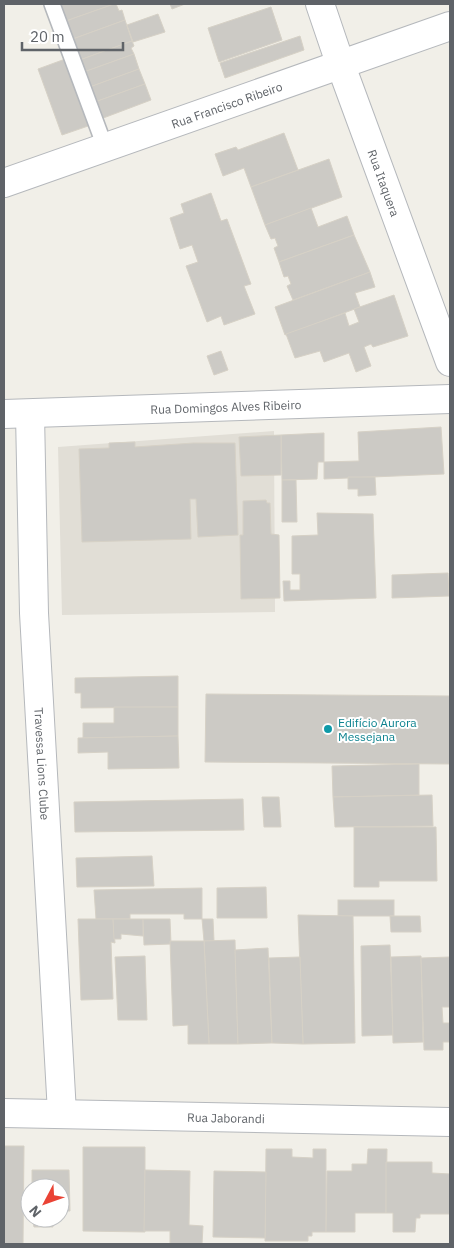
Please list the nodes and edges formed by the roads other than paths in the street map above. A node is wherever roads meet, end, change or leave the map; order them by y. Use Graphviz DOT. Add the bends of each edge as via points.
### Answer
graph roads {
  1 [pos="52,4"];
  2 [pos="320,4"];
  3 [pos="450,26"];
  4 [pos="340,63"];
  5 [pos="105,147"];
  6 [pos="4,183"];
  7 [pos="450,362"];
  8 [pos="450,399"];
  9 [pos="4,414"];
  10 [pos="30,414"];
  11 [pos="4,1113"];
  12 [pos="62,1113"];
  13 [pos="450,1122"];
  1 -- 5 [label="lane"];
  2 -- 4 [label="street, Rua Itaquera"];
  3 -- 4 [label="street, Rua Francisco Ribeiro"];
  4 -- 5 [label="street, Rua Francisco Ribeiro"];
  4 -- 7 [label="street, Rua Itaquera"];
  5 -- 6 [label="street, Rua Francisco Ribeiro"];
  8 -- 10 [label="street, Rua Domingos Alves Ribeiro"];
  9 -- 10 [label="street, Rua Domingos Alves Ribeiro"];
  10 -- 12 [label="street, Travessa Lions Clube" via="34,613"];
  11 -- 12 [label="street, Rua Jaborandi"];
  12 -- 13 [label="street, Rua Jaborandi"];
}
